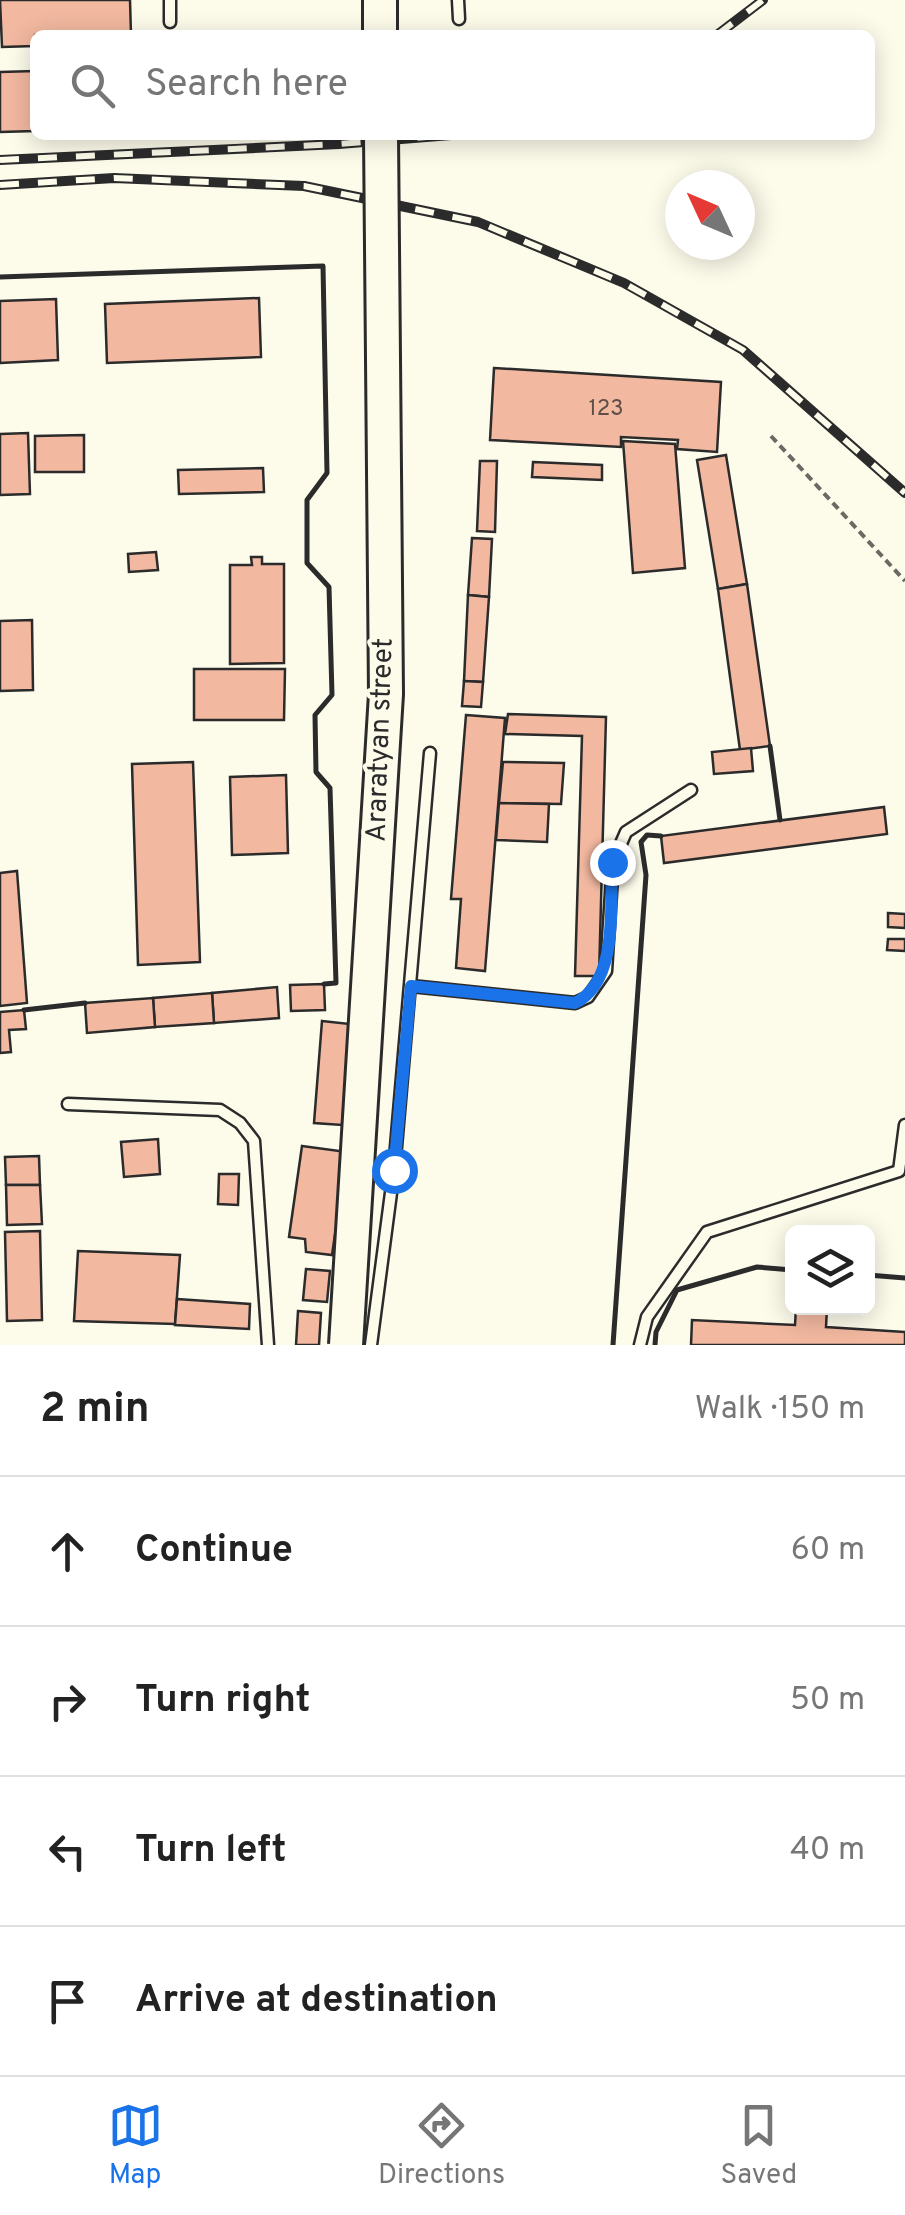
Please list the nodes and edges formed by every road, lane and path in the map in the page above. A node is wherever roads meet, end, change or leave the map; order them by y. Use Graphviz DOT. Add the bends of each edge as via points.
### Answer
graph roads {
  1 [pos="170,0"];
  2 [pos="380,0"];
  3 [pos="458,0"];
  4 [pos="459,19"];
  5 [pos="170,22"];
  6 [pos="380,30"];
  7 [pos="381,140"];
  8 [pos="771,436"];
  9 [pos="905,581"];
  10 [pos="430,753"];
  11 [pos="691,790"];
  12 [pos="411,986"];
  13 [pos="68,1104"];
  14 [pos="905,1126"];
  15 [pos="268,1345"];
  16 [pos="346,1345"];
  17 [pos="370,1345"];
  18 [pos="640,1345"];
  1 -- 5 [label="lane"];
  2 -- 6 [label="main road"];
  3 -- 4 [label="lane"];
  7 -- 16 [label="main road, Araratyan street, bridge" via="386,694"];
  8 -- 9 [label="path"];
  10 -- 12 [label="lane"];
  11 -- 12 [label="lane" via="626,832 612,862 606,971 588,997 575,1003"];
  12 -- 17 [label="lane"];
  13 -- 15 [label="lane" via="220,1110 240,1123 254,1140"];
  14 -- 18 [label="lane" via="899,1171 707,1232 647,1317"];
}
